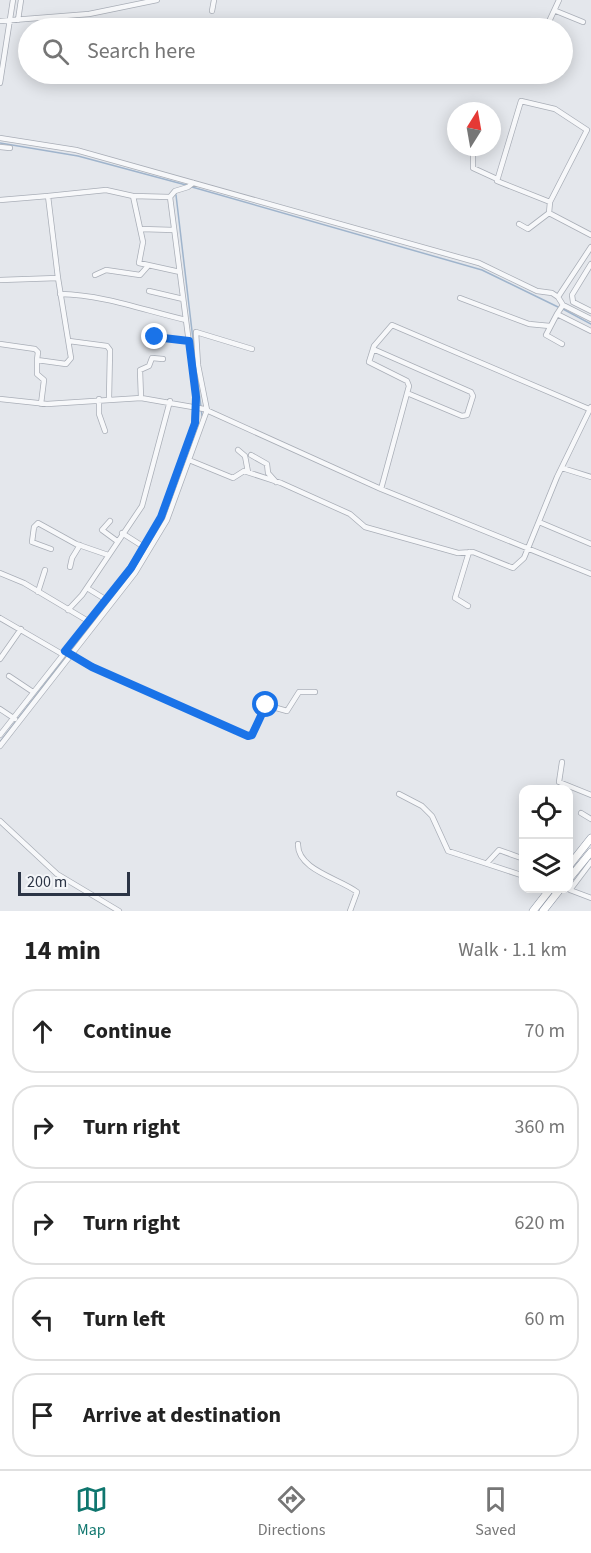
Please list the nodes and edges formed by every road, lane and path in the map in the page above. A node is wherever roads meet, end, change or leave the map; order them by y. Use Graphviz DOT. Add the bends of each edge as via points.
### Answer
graph roads {
  1 [pos="14,0"];
  2 [pos="21,0"];
  3 [pos="157,0"];
  4 [pos="214,0"];
  5 [pos="559,0"];
  6 [pos="212,11"];
  7 [pos="556,11"];
  8 [pos="37,18"];
  9 [pos="552,18"];
  10 [pos="14,20"];
  11 [pos="18,20"];
  12 [pos="0,21"];
  13 [pos="583,22"];
  14 [pos="0,83"];
  15 [pos="0,138"];
  16 [pos="0,147"];
  17 [pos="10,148"];
  18 [pos="473,156"];
  19 [pos="497,179"];
  20 [pos="193,183"];
  21 [pos="48,196"];
  22 [pos="133,196"];
  23 [pos="170,197"];
  24 [pos="0,200"];
  25 [pos="550,202"];
  26 [pos="549,213"];
  27 [pos="519,224"];
  28 [pos="141,229"];
  29 [pos="174,230"];
  30 [pos="590,233"];
  31 [pos="591,247"];
  32 [pos="591,264"];
  33 [pos="148,266"];
  34 [pos="180,273"];
  35 [pos="95,275"];
  36 [pos="58,278"];
  37 [pos="0,280"];
  38 [pos="148,291"];
  39 [pos="60,294"];
  40 [pos="558,297"];
  41 [pos="460,298"];
  42 [pos="183,299"];
  43 [pos="560,309"];
  44 [pos="591,311"];
  45 [pos="591,319"];
  46 [pos="186,320"];
  47 [pos="550,326"];
  48 [pos="591,331"];
  49 [pos="155,337"];
  50 [pos="69,341"];
  51 [pos="189,341"];
  52 [pos="0,344"];
  53 [pos="562,344"];
  54 [pos="252,349"];
  55 [pos="373,349"];
  56 [pos="163,359"];
  57 [pos="37,360"];
  58 [pos="407,393"];
  59 [pos="141,398"];
  60 [pos="0,399"];
  61 [pos="99,399"];
  62 [pos="110,399"];
  63 [pos="170,401"];
  64 [pos="41,404"];
  65 [pos="196,407"];
  66 [pos="590,408"];
  67 [pos="205,410"];
  68 [pos="105,431"];
  69 [pos="238,450"];
  70 [pos="251,455"];
  71 [pos="189,460"];
  72 [pos="562,468"];
  73 [pos="248,472"];
  74 [pos="591,477"];
  75 [pos="276,482"];
  76 [pos="381,489"];
  77 [pos="110,521"];
  78 [pos="539,522"];
  79 [pos="122,534"];
  80 [pos="117,541"];
  81 [pos="591,544"];
  82 [pos="80,545"];
  83 [pos="144,547"];
  84 [pos="51,549"];
  85 [pos="528,549"];
  86 [pos="469,552"];
  87 [pos="108,555"];
  88 [pos="70,567"];
  89 [pos="45,570"];
  90 [pos="0,573"];
  91 [pos="591,574"];
  92 [pos="129,575"];
  93 [pos="87,588"];
  94 [pos="38,592"];
  95 [pos="105,599"];
  96 [pos="468,606"];
  97 [pos="68,610"];
  98 [pos="0,618"];
  99 [pos="88,621"];
  100 [pos="21,629"];
  101 [pos="67,653"];
  102 [pos="0,659"];
  103 [pos="9,676"];
  104 [pos="33,692"];
  105 [pos="315,692"];
  106 [pos="0,709"];
  107 [pos="16,720"];
  108 [pos="0,735"];
  109 [pos="0,746"];
  110 [pos="562,762"];
  111 [pos="399,794"];
  112 [pos="591,795"];
  113 [pos="581,813"];
  114 [pos="591,819"];
  115 [pos="0,821"];
  116 [pos="591,838"];
  117 [pos="298,844"];
  118 [pos="591,852"];
  119 [pos="519,857"];
  120 [pos="573,861"];
  121 [pos="487,862"];
  122 [pos="589,862"];
  123 [pos="519,874"];
  124 [pos="573,876"];
  125 [pos="573,884"];
  126 [pos="573,891"];
  127 [pos="547,893"];
  128 [pos="557,893"];
  129 [pos="591,898"];
  130 [pos="119,911"];
  131 [pos="350,911"];
  132 [pos="533,911"];
  133 [pos="543,911"];
  1 -- 10 [label="street"];
  2 -- 10 [label="street"];
  3 -- 8 [label="street" via="106,12"];
  4 -- 6 [label="street"];
  5 -- 7 [label="street"];
  7 -- 9 [label="street"];
  7 -- 13 [label="street"];
  10 -- 11 [label="street"];
  10 -- 12 [label="street"];
  10 -- 14 [label="street"];
  15 -- 20 [label="street" via="76,150"];
  16 -- 17 [label="street"];
  18 -- 19 [label="street" via="473,168"];
  19 -- 25 [label="street"];
  19 -- 25 [label="street" via="520,101 552,108 587,130"];
  20 -- 23 [label="street"];
  20 -- 40 [label="street" via="479,263"];
  21 -- 22 [label="street" via="106,190"];
  21 -- 24 [label="street"];
  21 -- 36 [label="street"];
  22 -- 23 [label="street"];
  22 -- 28 [label="street"];
  23 -- 29 [label="street"];
  25 -- 26 [label="street"];
  26 -- 27 [label="street" via="528,229"];
  26 -- 30 [label="street"];
  28 -- 29 [label="street"];
  28 -- 33 [label="street" via="139,263"];
  29 -- 34 [label="street"];
  31 -- 40 [label="street"];
  32 -- 44 [label="street" via="572,295 573,302"];
  33 -- 34 [label="street"];
  33 -- 35 [label="street" via="142,275 106,270"];
  34 -- 42 [label="street"];
  36 -- 37 [label="street"];
  36 -- 39 [label="street"];
  38 -- 42 [label="street"];
  39 -- 46 [label="street" via="102,297"];
  39 -- 50 [label="street"];
  40 -- 43 [label="street"];
  41 -- 47 [label="street" via="529,324"];
  42 -- 46 [label="street"];
  43 -- 45 [label="street"];
  43 -- 47 [label="street"];
  43 -- 48 [label="street"];
  46 -- 51 [label="street"];
  47 -- 53 [label="street" via="547,337"];
  49 -- 51 [label="street"];
  50 -- 57 [label="street" via="69,364"];
  50 -- 62 [label="street" via="107,346"];
  51 -- 65 [label="street"];
  52 -- 57 [label="street" via="35,349"];
  54 -- 67 [label="street" via="196,332"];
  55 -- 58 [label="street" via="370,363 407,381"];
  55 -- 58 [label="street" via="473,396 462,417"];
  55 -- 66 [label="street" via="393,325"];
  56 -- 59 [label="street" via="152,358 149,366 140,370"];
  57 -- 64 [label="street" via="37,374 44,378"];
  58 -- 76 [label="street"];
  59 -- 62 [label="street"];
  59 -- 63 [label="street"];
  60 -- 64 [label="street"];
  61 -- 62 [label="street"];
  61 -- 64 [label="street"];
  61 -- 68 [label="street"];
  63 -- 65 [label="street"];
  63 -- 79 [label="street" via="144,500"];
  65 -- 67 [label="street"];
  65 -- 83 [label="street" via="194,426 167,501"];
  66 -- 72 [label="street"];
  67 -- 71 [label="street"];
  67 -- 76 [label="street"];
  69 -- 73 [label="street" via="245,456"];
  70 -- 75 [label="street" via="267,464 268,473"];
  71 -- 73 [label="street" via="233,478"];
  71 -- 92 [label="street" via="167,520"];
  72 -- 74 [label="street"];
  72 -- 78 [label="street"];
  73 -- 75 [label="street"];
  75 -- 86 [label="street" via="350,514 366,527 458,553"];
  76 -- 85 [label="street"];
  77 -- 80 [label="street" via="102,530"];
  78 -- 81 [label="street"];
  78 -- 85 [label="street"];
  79 -- 80 [label="street"];
  79 -- 83 [label="street"];
  80 -- 87 [label="street"];
  82 -- 84 [label="street" via="38,523 32,542"];
  82 -- 87 [label="street"];
  82 -- 88 [label="street"];
  83 -- 92 [label="street"];
  85 -- 86 [label="street" via="513,568"];
  85 -- 91 [label="street"];
  86 -- 96 [label="street" via="455,597"];
  87 -- 93 [label="street"];
  89 -- 94 [label="street"];
  90 -- 94 [label="street"];
  92 -- 95 [label="street"];
  92 -- 101 [label="street"];
  93 -- 95 [label="street"];
  93 -- 97 [label="street"];
  94 -- 97 [label="street"];
  95 -- 99 [label="street"];
  97 -- 99 [label="street"];
  98 -- 100 [label="street"];
  99 -- 101 [label="street"];
  100 -- 101 [label="street"];
  100 -- 102 [label="street"];
  101 -- 104 [label="street"];
  101 -- 105 [label="street" via="248,736 266,705 287,711 299,692"];
  101 -- 107 [label="street"];
  103 -- 104 [label="street"];
  104 -- 107 [label="street"];
  106 -- 107 [label="street"];
  107 -- 108 [label="street"];
  107 -- 109 [label="street"];
  110 -- 112 [label="street" via="559,782"];
  111 -- 121 [label="street" via="432,816 440,827 447,851"];
  113 -- 114 [label="street"];
  115 -- 130 [label="street" via="57,874"];
  116 -- 120 [label="highway"];
  117 -- 131 [label="street" via="300,854 313,866 357,892"];
  118 -- 122 [label="highway"];
  119 -- 121 [label="street" via="499,850"];
  121 -- 123 [label="street"];
  122 -- 124 [label="highway"];
  122 -- 125 [label="street"];
  126 -- 129 [label="street"];
  127 -- 132 [label="highway"];
  128 -- 133 [label="highway"];
}
